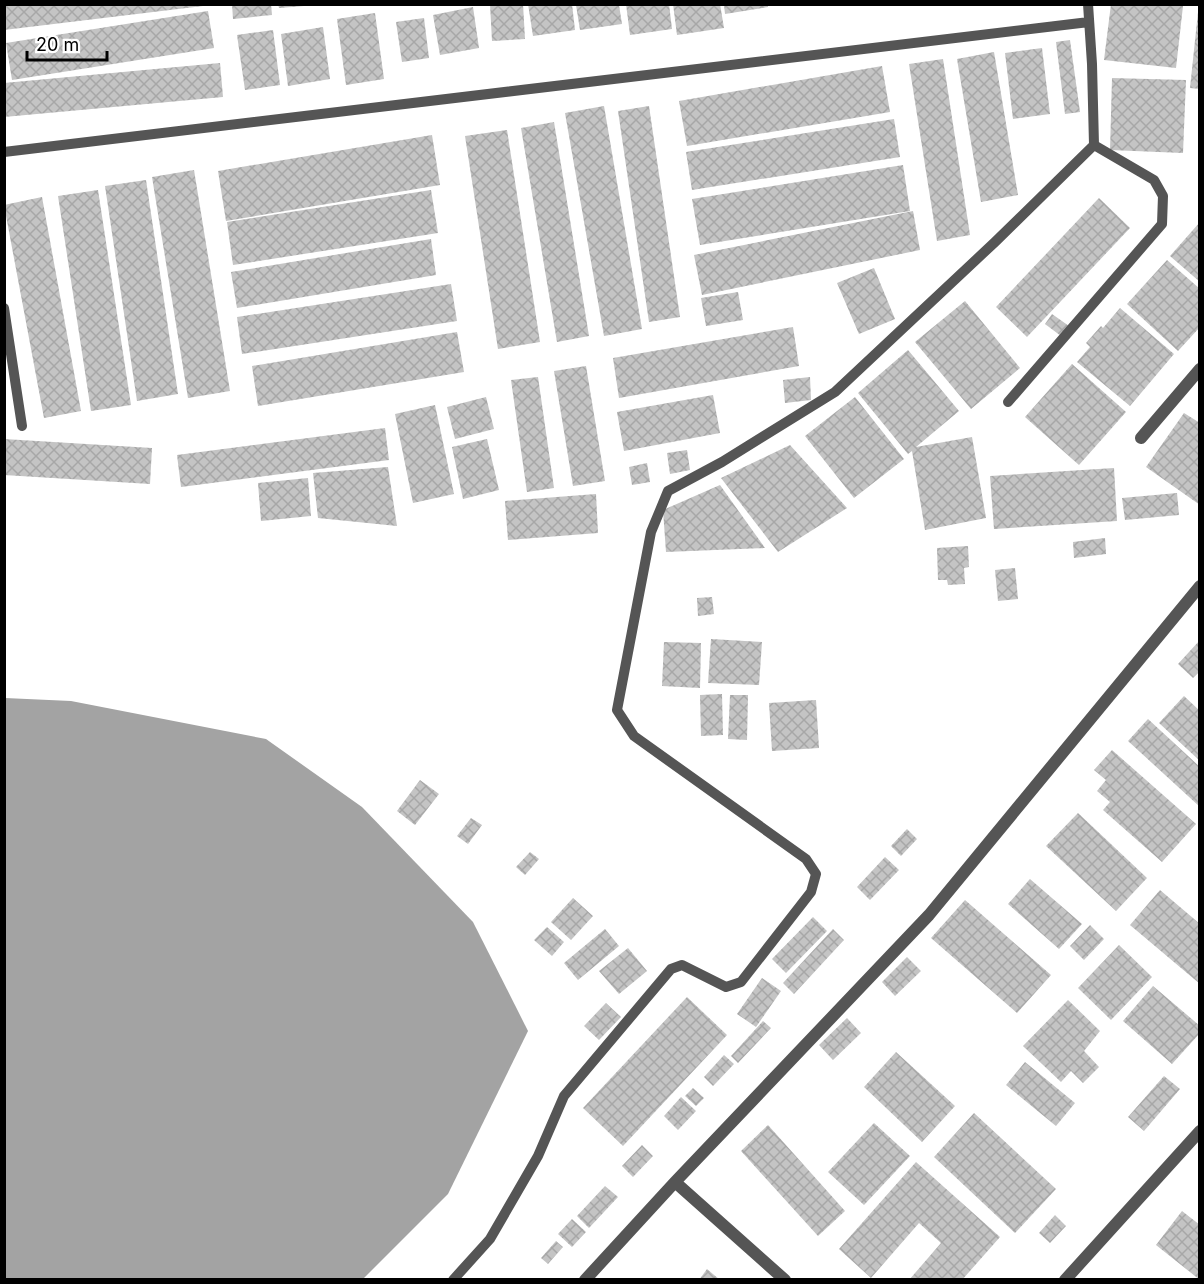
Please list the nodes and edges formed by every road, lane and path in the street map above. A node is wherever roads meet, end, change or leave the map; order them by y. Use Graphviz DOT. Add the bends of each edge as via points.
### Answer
graph roads {
  1 [pos="1088,4"];
  2 [pos="1089,22"];
  3 [pos="1094,145"];
  4 [pos="4,152"];
  5 [pos="4,308"];
  6 [pos="1200,369"];
  7 [pos="1008,402"];
  8 [pos="22,426"];
  9 [pos="1141,438"];
  10 [pos="1200,586"];
  11 [pos="1200,1131"];
  12 [pos="675,1182"];
  13 [pos="453,1280"];
  14 [pos="585,1280"];
  15 [pos="786,1280"];
  16 [pos="1065,1280"];
  1 -- 2 [label="lane"];
  2 -- 3 [label="lane"];
  2 -- 4 [label="lane"];
  3 -- 7 [label="lane" via="1154,180 1163,196 1162,224"];
  3 -- 13 [label="lane" via="835,392 668,491 651,532 617,710 634,736 806,859 816,874 811,892 741,982 726,987 682,965 670,969 564,1096 538,1156 490,1239"];
  5 -- 8 [label="lane"];
  6 -- 9 [label="street"];
  10 -- 12 [label="street" via="929,915"];
  11 -- 16 [label="street"];
  12 -- 14 [label="street"];
  12 -- 15 [label="street"];
}
